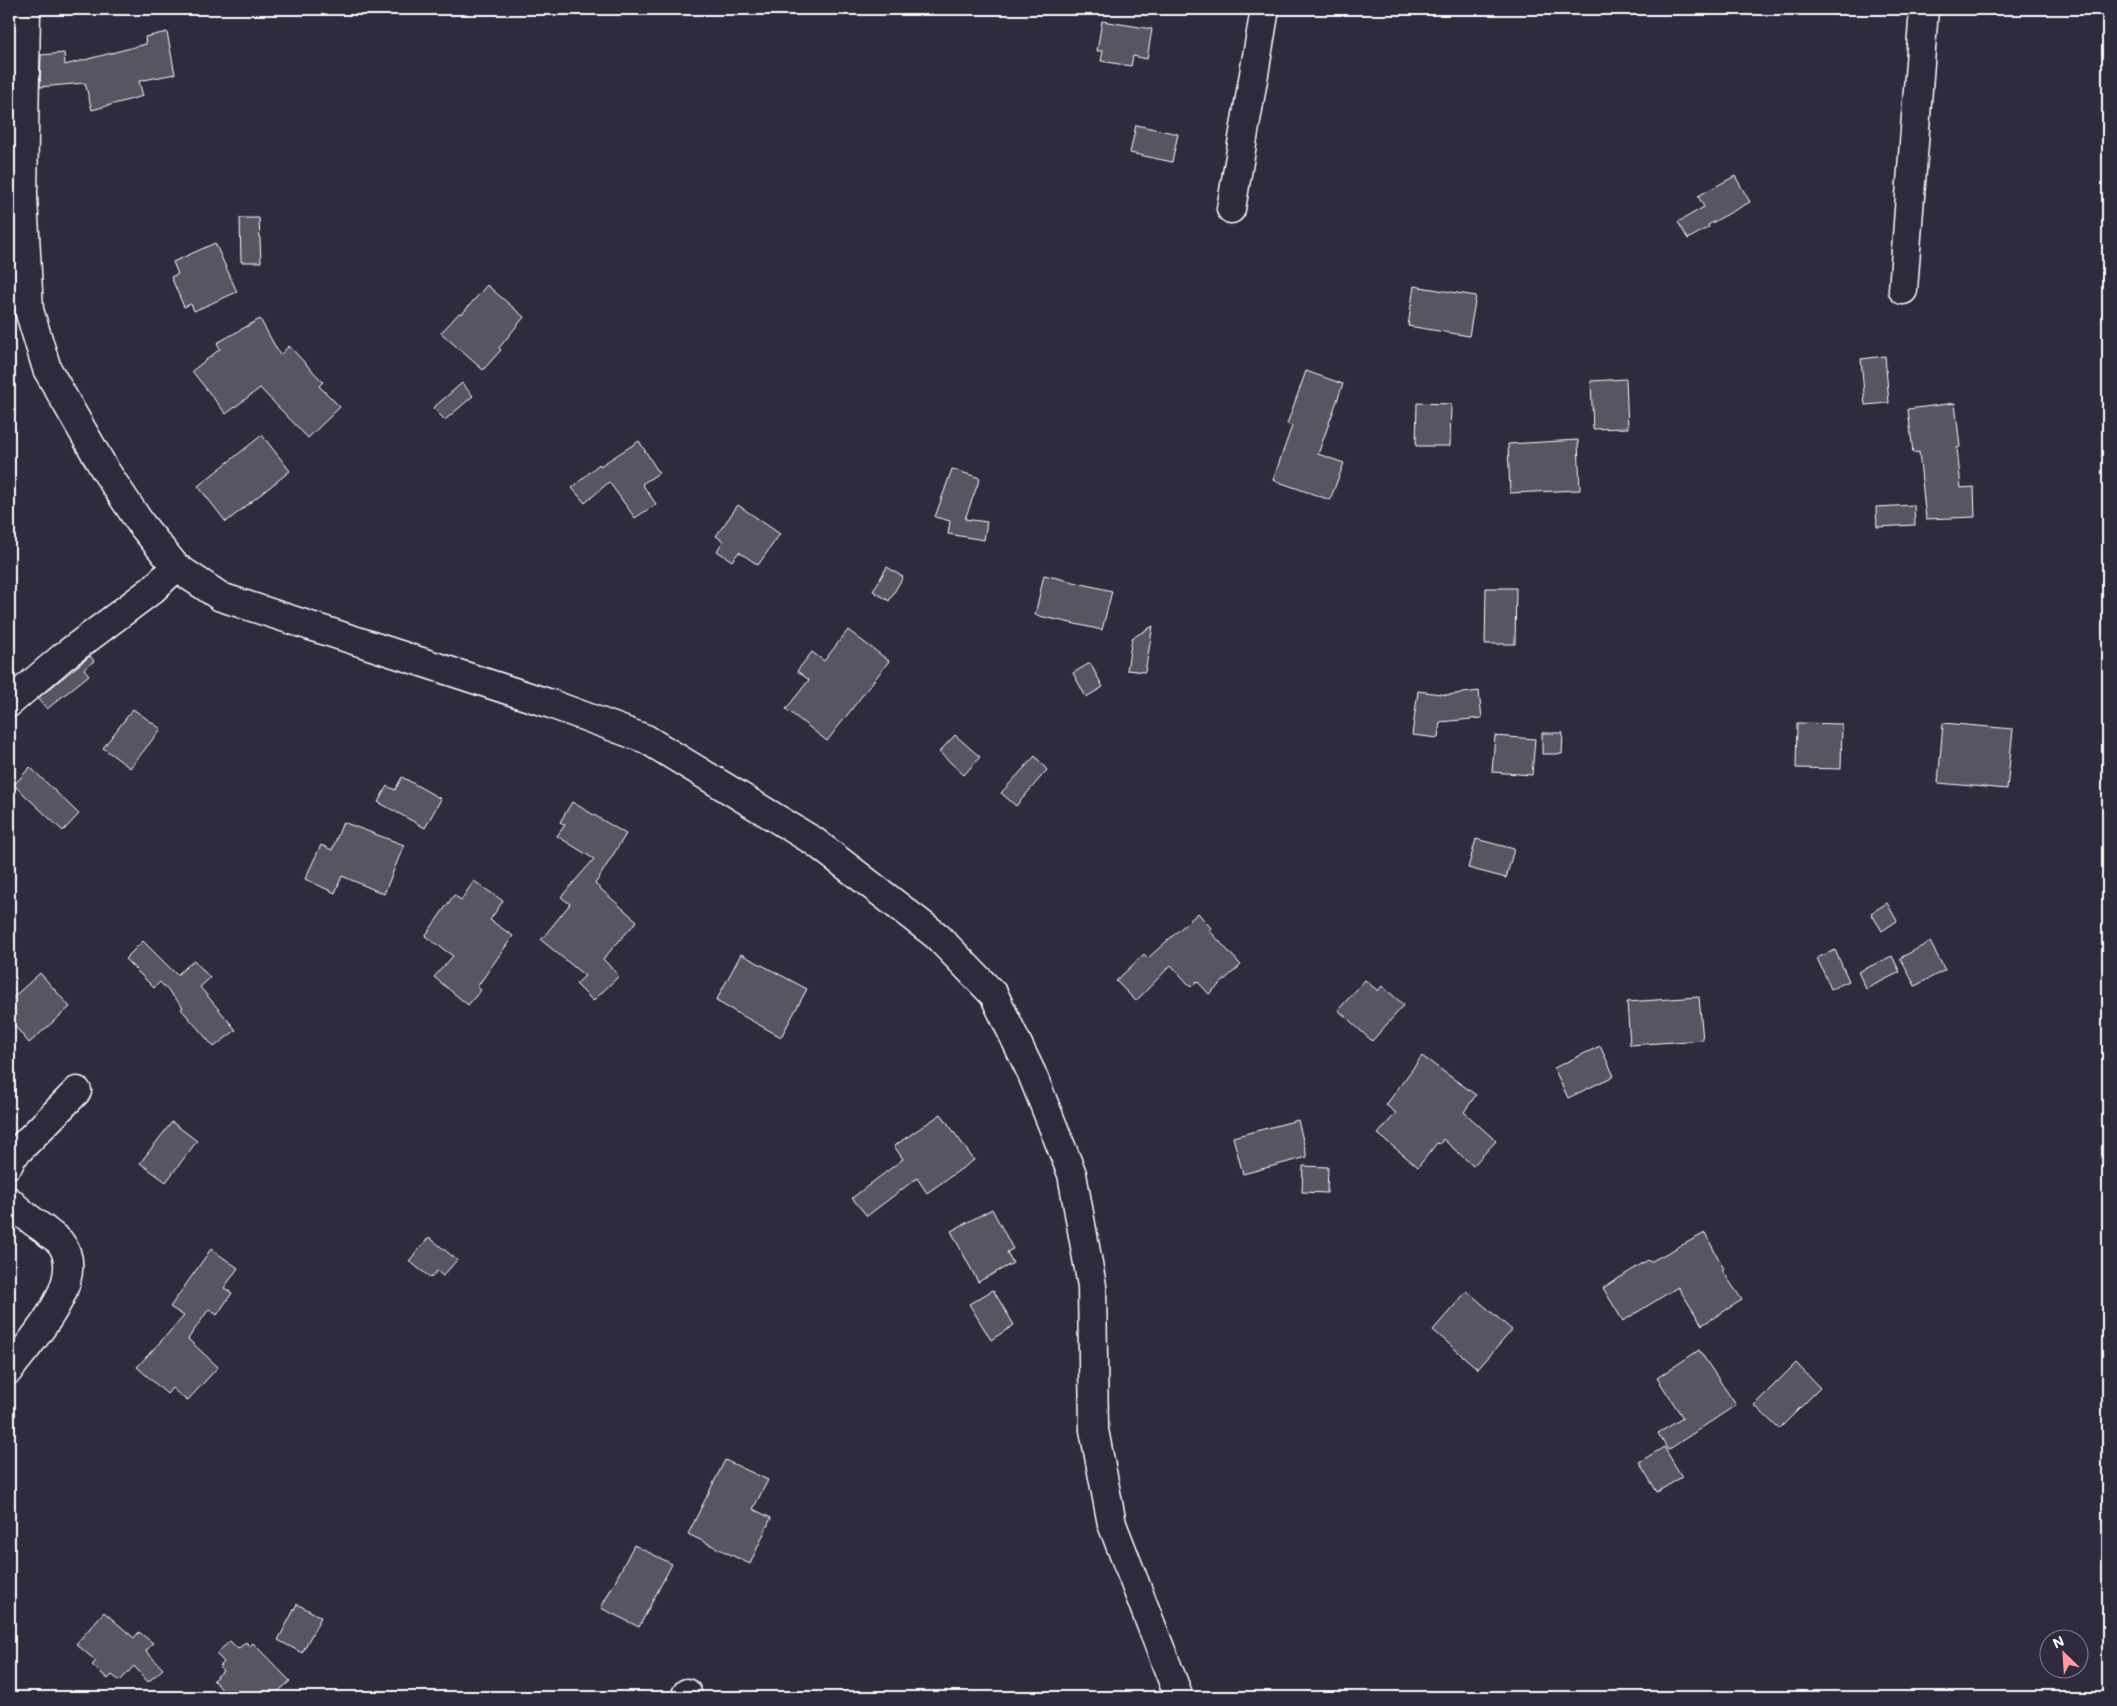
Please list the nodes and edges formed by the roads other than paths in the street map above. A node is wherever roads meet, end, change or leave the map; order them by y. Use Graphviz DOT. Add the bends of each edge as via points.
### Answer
graph roads {
  1 [pos="26,9"];
  2 [pos="1265,9"];
  3 [pos="1924,9"];
  4 [pos="1231,209"];
  5 [pos="1903,290"];
  6 [pos="176,567"];
  7 [pos="9,704"];
  8 [pos="77,1091"];
  9 [pos="9,1164"];
  10 [pos="9,1201"];
  11 [pos="9,1370"];
  12 [pos="1179,1697"];
  1 -- 6 [label="street" via="23,197 29,310 47,369 100,462 141,524"];
  2 -- 4 [label="street"];
  3 -- 5 [label="street"];
  6 -- 7 [label="street" via="152,590 64,656"];
  6 -- 12 [label="street" via="221,597 551,704 646,739 815,842 937,936 994,995 1032,1074 1072,1174 1092,1286 1094,1430 1112,1524"];
  8 -- 9 [label="street" via="12,1157"];
  10 -- 11 [label="street" via="60,1242 67,1258 67,1277 56,1308"];
}
